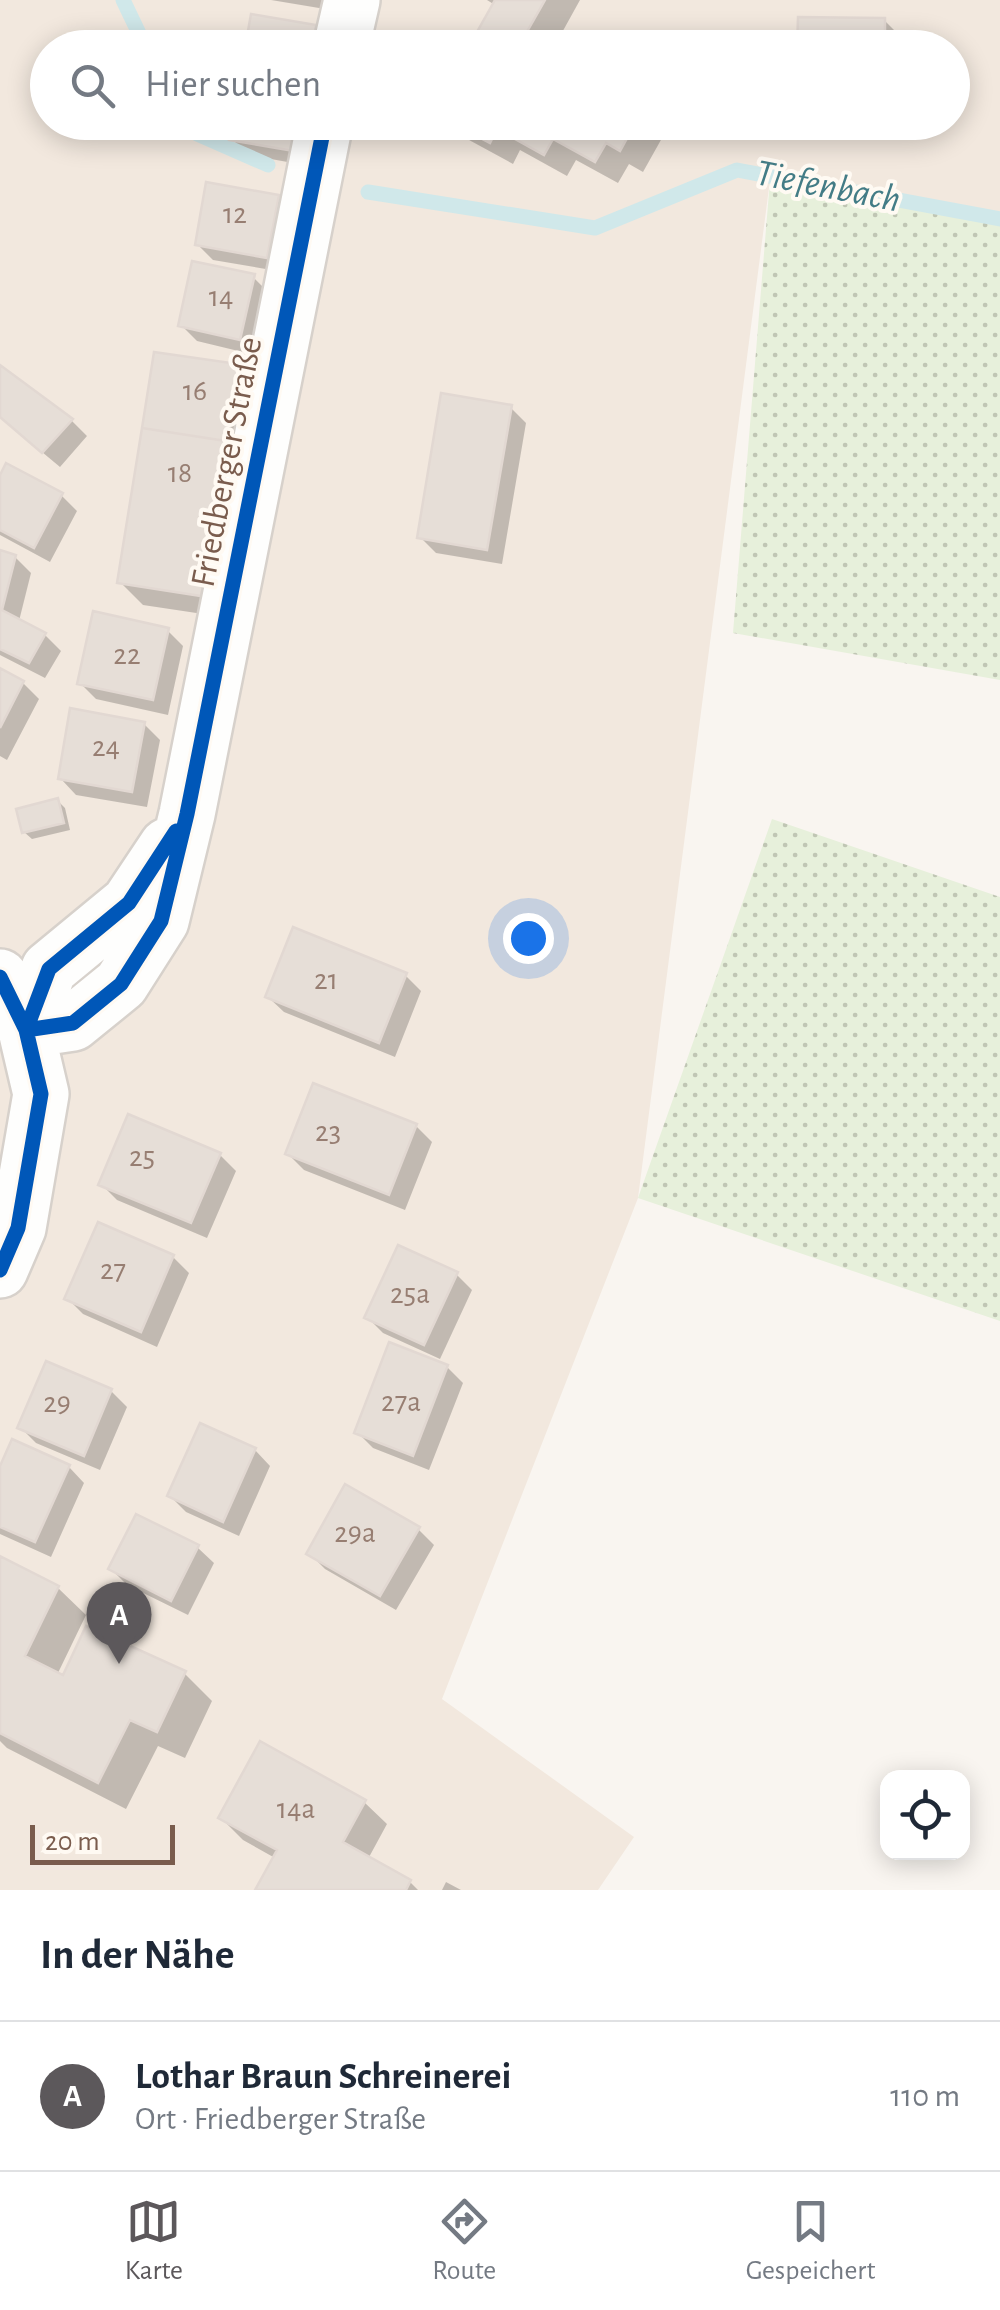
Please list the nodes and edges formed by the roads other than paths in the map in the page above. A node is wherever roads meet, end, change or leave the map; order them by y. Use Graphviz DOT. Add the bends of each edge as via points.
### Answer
graph roads {
  1 [pos="352,0"];
  2 [pos="345,30"];
  3 [pos="322,140"];
  4 [pos="0,977"];
  5 [pos="26,1030"];
  6 [pos="0,1270"];
  1 -- 2 [label="street"];
  3 -- 5 [label="street, Friedberger Straße" via="187,814 129,903 49,969"];
  4 -- 5 [label="street"];
  5 -- 6 [label="street" via="41,1094 18,1228"];
}
